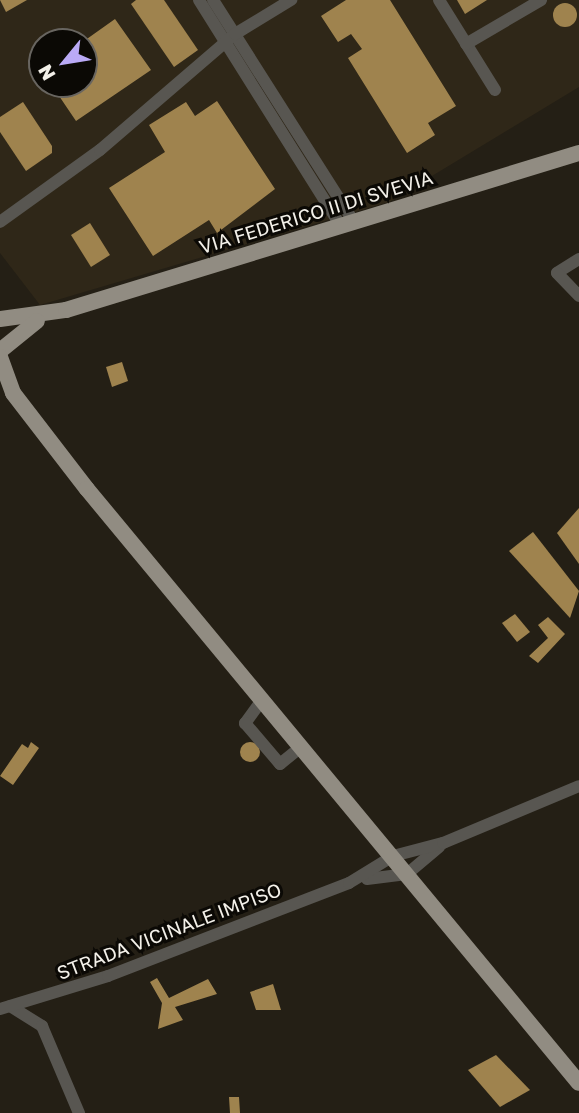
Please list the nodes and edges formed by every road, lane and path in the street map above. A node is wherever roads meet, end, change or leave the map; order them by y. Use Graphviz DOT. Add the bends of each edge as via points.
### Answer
graph roads {
  1 [pos="199,0"];
  2 [pos="213,0"];
  3 [pos="290,0"];
  4 [pos="439,0"];
  5 [pos="541,0"];
  6 [pos="231,39"];
  7 [pos="466,44"];
  8 [pos="495,90"];
  9 [pos="579,153"];
  10 [pos="0,222"];
  11 [pos="347,224"];
  12 [pos="579,259"];
  13 [pos="579,296"];
  14 [pos="66,310"];
  15 [pos="0,319"];
  16 [pos="0,337"];
  17 [pos="0,353"];
  18 [pos="0,392"];
  19 [pos="87,489"];
  20 [pos="262,700"];
  21 [pos="301,747"];
  22 [pos="579,786"];
  23 [pos="443,844"];
  24 [pos="393,856"];
  25 [pos="407,874"];
  26 [pos="349,883"];
  27 [pos="4,1005"];
  28 [pos="518,1008"];
  29 [pos="579,1071"];
  30 [pos="579,1083"];
  31 [pos="79,1113"];
  1 -- 6 [label="street"];
  2 -- 6 [label="street"];
  3 -- 6 [label="street"];
  4 -- 7 [label="street"];
  5 -- 7 [label="street"];
  6 -- 10 [label="street" via="100,150"];
  6 -- 11 [label="street"];
  7 -- 8 [label="street"];
  9 -- 11 [label="main road, VIA FEDERICO II DI SVEVIA"];
  11 -- 14 [label="main road, VIA FEDERICO II DI SVEVIA"];
  12 -- 13 [label="street" via="557,273"];
  14 -- 15 [label="main road"];
  14 -- 17 [label="main road" via="25,327"];
  16 -- 17 [label="main road"];
  17 -- 19 [label="main road" via="13,393"];
  18 -- 19 [label="main road"];
  19 -- 20 [label="main road"];
  20 -- 21 [label="main road"];
  20 -- 21 [label="street" via="246,723 280,764"];
  21 -- 24 [label="main road"];
  22 -- 23 [label="street"];
  23 -- 24 [label="street"];
  23 -- 25 [label="street"];
  24 -- 25 [label="main road"];
  24 -- 26 [label="street"];
  25 -- 26 [label="street"];
  25 -- 28 [label="main road"];
  26 -- 27 [label="street, STRADA VICINALE IMPISO"];
  27 -- 31 [label="street" via="34,1017 48,1035"];
  28 -- 29 [label="main road"];
  28 -- 30 [label="main road"];
}
